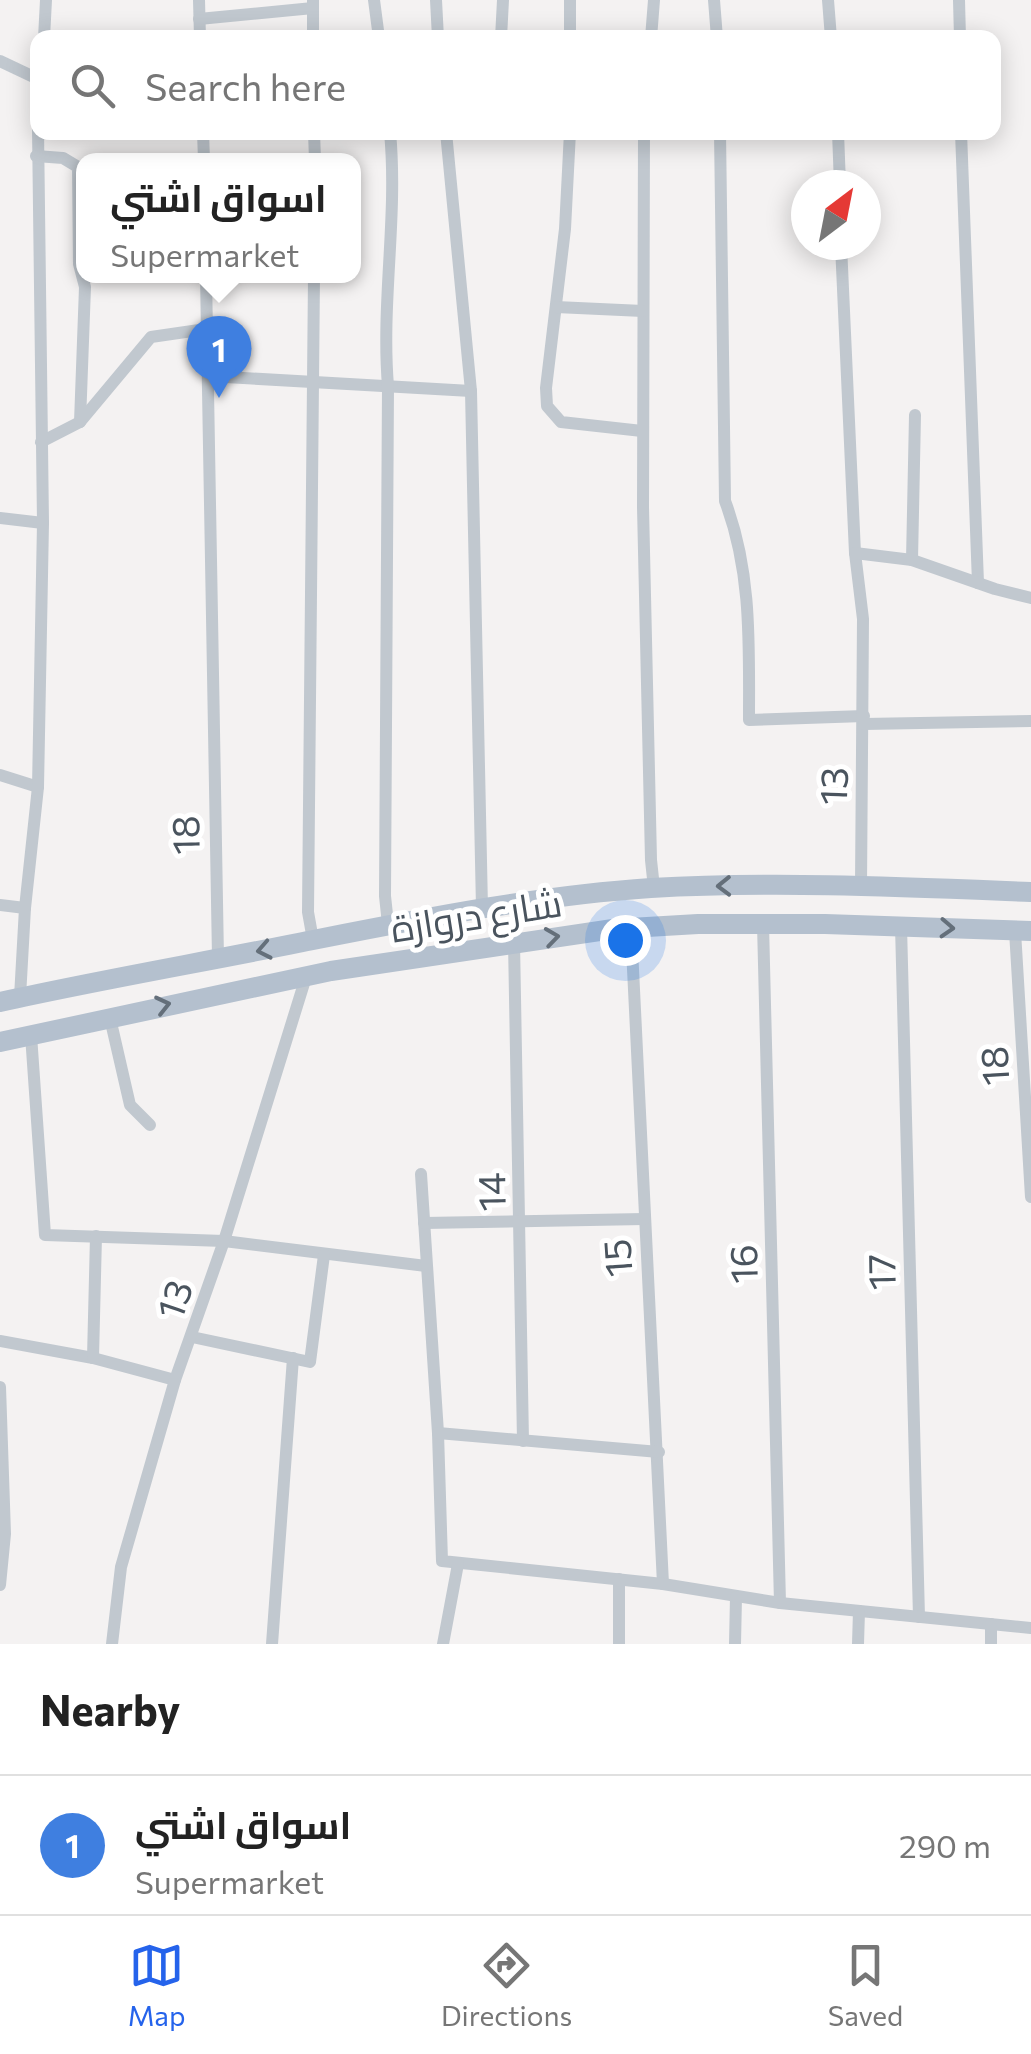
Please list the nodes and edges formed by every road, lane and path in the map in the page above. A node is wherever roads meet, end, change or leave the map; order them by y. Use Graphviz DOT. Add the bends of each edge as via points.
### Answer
graph roads {
  1 [pos="46,0"];
  2 [pos="199,0"];
  3 [pos="374,0"];
  4 [pos="436,0"];
  5 [pos="503,0"];
  6 [pos="570,0"];
  7 [pos="654,0"];
  8 [pos="714,0"];
  9 [pos="828,0"];
  10 [pos="959,0"];
  11 [pos="314,4"];
  12 [pos="199,19"];
  13 [pos="44,30"];
  14 [pos="200,30"];
  15 [pos="314,30"];
  16 [pos="377,30"];
  17 [pos="438,30"];
  18 [pos="502,30"];
  19 [pos="570,30"];
  20 [pos="652,30"];
  21 [pos="716,30"];
  22 [pos="830,30"];
  23 [pos="960,30"];
  24 [pos="0,61"];
  25 [pos="30,75"];
  26 [pos="37,140"];
  27 [pos="390,140"];
  28 [pos="447,140"];
  29 [pos="569,140"];
  30 [pos="644,140"];
  31 [pos="720,140"];
  32 [pos="838,140"];
  33 [pos="961,140"];
  34 [pos="36,156"];
  35 [pos="76,166"];
  36 [pos="839,170"];
  37 [pos="842,260"];
  38 [pos="84,283"];
  39 [pos="206,283"];
  40 [pos="314,283"];
  41 [pos="556,308"];
  42 [pos="643,311"];
  43 [pos="206,329"];
  44 [pos="208,376"];
  45 [pos="314,381"];
  46 [pos="388,386"];
  47 [pos="471,390"];
  48 [pos="915,415"];
  49 [pos="80,422"];
  50 [pos="642,431"];
  51 [pos="41,442"];
  52 [pos="0,518"];
  53 [pos="43,522"];
  54 [pos="854,553"];
  55 [pos="912,560"];
  56 [pos="978,583"];
  57 [pos="1031,598"];
  58 [pos="864,720"];
  59 [pos="1031,721"];
  60 [pos="0,776"];
  61 [pos="38,787"];
  62 [pos="791,885"];
  63 [pos="861,886"];
  64 [pos="654,888"];
  65 [pos="1031,892"];
  66 [pos="0,905"];
  67 [pos="24,908"];
  68 [pos="482,908"];
  69 [pos="388,924"];
  70 [pos="764,924"];
  71 [pos="792,924"];
  72 [pos="901,926"];
  73 [pos="631,928"];
  74 [pos="1023,931"];
  75 [pos="313,940"];
  76 [pos="514,942"];
  77 [pos="218,958"];
  78 [pos="306,977"];
  79 [pos="10,1000"];
  80 [pos="110,1018"];
  81 [pos="32,1036"];
  82 [pos="0,1042"];
  83 [pos="150,1125"];
  84 [pos="422,1174"];
  85 [pos="1031,1197"];
  86 [pos="644,1219"];
  87 [pos="521,1222"];
  88 [pos="424,1223"];
  89 [pos="96,1236"];
  90 [pos="224,1241"];
  91 [pos="324,1254"];
  92 [pos="426,1266"];
  93 [pos="192,1337"];
  94 [pos="0,1341"];
  95 [pos="93,1358"];
  96 [pos="293,1358"];
  97 [pos="175,1380"];
  98 [pos="0,1387"];
  99 [pos="438,1434"];
  100 [pos="524,1440"];
  101 [pos="659,1452"];
  102 [pos="458,1564"];
  103 [pos="619,1579"];
  104 [pos="663,1584"];
  105 [pos="0,1585"];
  106 [pos="736,1597"];
  107 [pos="780,1603"];
  108 [pos="858,1610"];
  109 [pos="919,1617"];
  110 [pos="991,1624"];
  111 [pos="1031,1628"];
  112 [pos="112,1644"];
  113 [pos="272,1644"];
  114 [pos="443,1644"];
  115 [pos="619,1644"];
  116 [pos="735,1644"];
  117 [pos="858,1644"];
  118 [pos="991,1644"];
  1 -- 13 [label="street"];
  2 -- 12 [label="street"];
  3 -- 16 [label="street"];
  4 -- 17 [label="street"];
  5 -- 18 [label="street"];
  6 -- 19 [label="street"];
  7 -- 20 [label="street"];
  8 -- 21 [label="street"];
  9 -- 22 [label="street"];
  10 -- 23 [label="street"];
  11 -- 12 [label="street"];
  11 -- 15 [label="street"];
  12 -- 14 [label="street"];
  24 -- 25 [label="street"];
  26 -- 34 [label="street"];
  27 -- 46 [label="street"];
  28 -- 47 [label="street"];
  29 -- 41 [label="street"];
  30 -- 42 [label="street"];
  31 -- 58 [label="street" via="726,501 749,602 750,720"];
  32 -- 36 [label="street"];
  33 -- 56 [label="street"];
  34 -- 35 [label="street"];
  34 -- 51 [label="street"];
  37 -- 54 [label="street, 13"];
  38 -- 49 [label="street"];
  39 -- 43 [label="street, 18"];
  40 -- 45 [label="street"];
  41 -- 42 [label="street"];
  41 -- 50 [label="street" via="546,388 553,415 561,422"];
  42 -- 50 [label="street"];
  43 -- 44 [label="street, 18"];
  43 -- 49 [label="street" via="151,337"];
  44 -- 45 [label="street"];
  44 -- 77 [label="street, 18"];
  45 -- 46 [label="street"];
  45 -- 75 [label="street" via="308,912"];
  46 -- 47 [label="street"];
  46 -- 69 [label="street"];
  47 -- 68 [label="street"];
  48 -- 55 [label="street"];
  49 -- 51 [label="street"];
  50 -- 64 [label="street"];
  51 -- 53 [label="street"];
  52 -- 53 [label="street"];
  53 -- 61 [label="street"];
  54 -- 55 [label="street"];
  54 -- 58 [label="street, 13" via="864,618"];
  55 -- 56 [label="street"];
  56 -- 57 [label="street"];
  58 -- 59 [label="street"];
  58 -- 63 [label="street, 13"];
  60 -- 61 [label="street"];
  61 -- 67 [label="street"];
  62 -- 63 [label="main road, شارع دروازة"];
  62 -- 64 [label="main road, شارع دروازة, one-way"];
  62 -- 71 [label="main road"];
  63 -- 65 [label="main road, شارع دروازة"];
  64 -- 68 [label="main road, شارع دروازة"];
  66 -- 67 [label="street"];
  67 -- 79 [label="street"];
  68 -- 69 [label="main road, شارع دروازة"];
  69 -- 75 [label="main road, شارع دروازة"];
  70 -- 71 [label="main road, شارع دروازة"];
  70 -- 73 [label="main road, شارع دروازة"];
  70 -- 107 [label="street, 16"];
  71 -- 72 [label="main road, شارع دروازة"];
  72 -- 74 [label="main road, شارع دروازة, one-way"];
  72 -- 109 [label="street, 17"];
  76 -- 73 [label="main road, شارع دروازة, one-way"];
  73 -- 86 [label="street, 15"];
  74 -- 85 [label="street, 18"];
  75 -- 77 [label="main road, شارع دروازة, one-way"];
  76 -- 78 [label="main road, شارع دروازة"];
  76 -- 87 [label="street, 14"];
  77 -- 79 [label="main road, شارع دروازة"];
  80 -- 78 [label="main road, شارع دروازة, one-way"];
  78 -- 90 [label="street, 13"];
  80 -- 81 [label="main road, شارع دروازة"];
  80 -- 83 [label="street" via="130,1105"];
  81 -- 82 [label="main road, شارع دروازة"];
  81 -- 89 [label="street" via="45,1235"];
  84 -- 88 [label="street"];
  86 -- 87 [label="street"];
  86 -- 101 [label="street, 15"];
  87 -- 88 [label="street"];
  87 -- 100 [label="street, 14"];
  88 -- 92 [label="street"];
  89 -- 90 [label="street"];
  89 -- 95 [label="street"];
  90 -- 91 [label="street"];
  90 -- 93 [label="street, 13"];
  91 -- 92 [label="street"];
  91 -- 96 [label="street" via="310,1362"];
  92 -- 99 [label="street"];
  93 -- 96 [label="street"];
  93 -- 97 [label="street, 13"];
  94 -- 95 [label="street"];
  95 -- 97 [label="street"];
  96 -- 113 [label="street"];
  97 -- 112 [label="street, 13" via="121,1567"];
  98 -- 105 [label="street"];
  99 -- 100 [label="street"];
  99 -- 102 [label="street" via="442,1561"];
  100 -- 101 [label="street"];
  101 -- 104 [label="street, 15"];
  102 -- 103 [label="street"];
  102 -- 114 [label="street"];
  103 -- 104 [label="street"];
  103 -- 115 [label="street"];
  104 -- 106 [label="street"];
  106 -- 107 [label="street"];
  106 -- 116 [label="street"];
  107 -- 108 [label="street"];
  108 -- 109 [label="street"];
  108 -- 117 [label="street"];
  109 -- 110 [label="street"];
  110 -- 111 [label="street"];
  110 -- 118 [label="street"];
}
